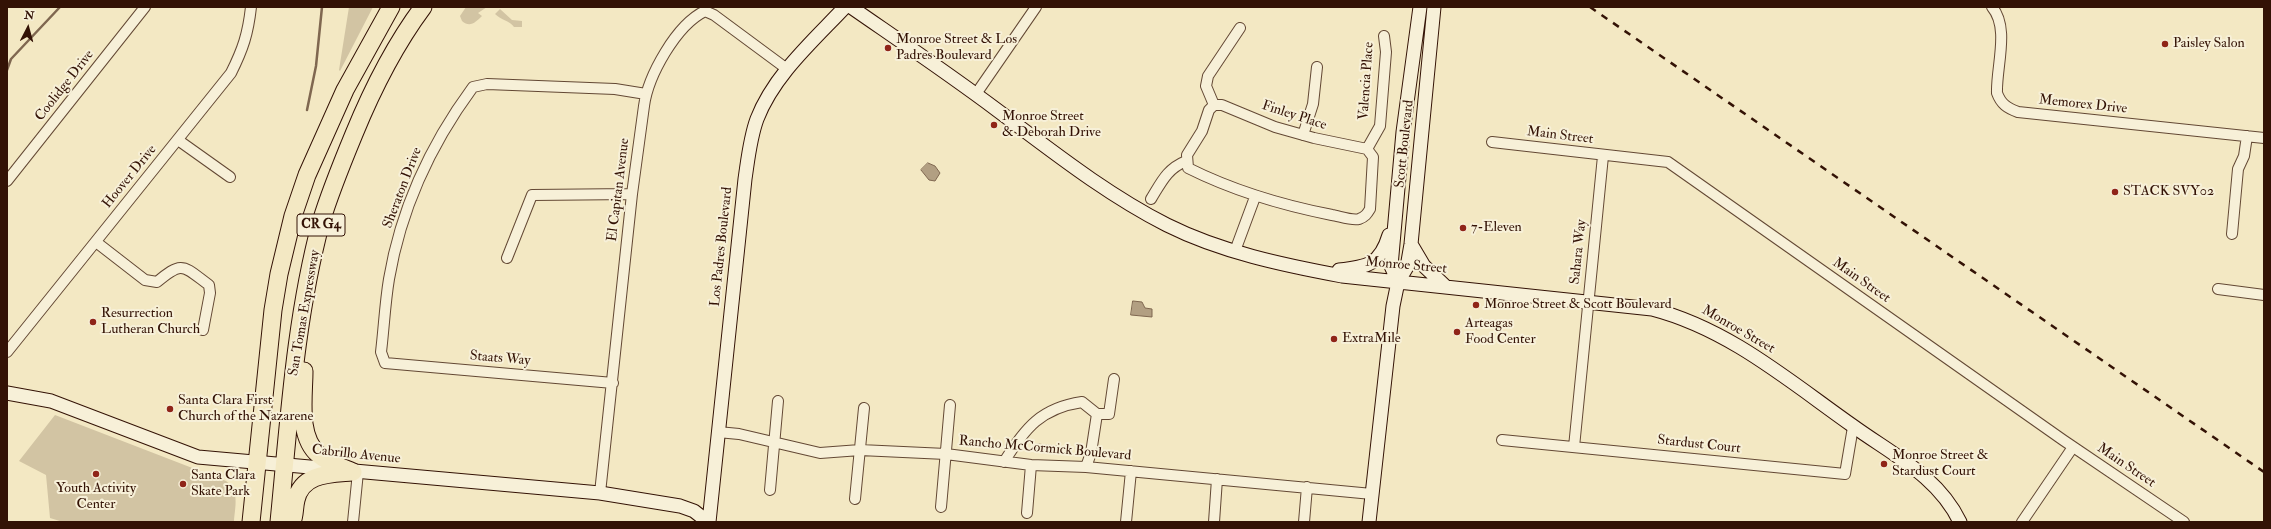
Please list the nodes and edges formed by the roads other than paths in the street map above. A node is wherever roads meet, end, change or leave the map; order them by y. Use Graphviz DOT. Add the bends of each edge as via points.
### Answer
graph roads {
  1 [pos="145,7"];
  2 [pos="251,7"];
  3 [pos="391,7"];
  4 [pos="423,7"];
  5 [pos="845,7"];
  6 [pos="850,7"];
  7 [pos="1036,7"];
  8 [pos="1420,7"];
  9 [pos="1434,7"];
  10 [pos="1997,9"];
  11 [pos="1240,28"];
  12 [pos="1384,36"];
  13 [pos="1317,67"];
  14 [pos="787,68"];
  15 [pos="646,94"];
  16 [pos="976,94"];
  17 [pos="1214,105"];
  18 [pos="1303,135"];
  19 [pos="2247,136"];
  20 [pos="2264,138"];
  21 [pos="178,140"];
  22 [pos="1492,142"];
  23 [pos="1367,149"];
  24 [pos="1603,156"];
  25 [pos="1186,161"];
  26 [pos="230,177"];
  27 [pos="7,181"];
  28 [pos="632,194"];
  29 [pos="1255,197"];
  30 [pos="1151,198"];
  31 [pos="1396,214"];
  32 [pos="2232,234"];
  33 [pos="96,242"];
  34 [pos="1411,244"];
  35 [pos="1235,251"];
  36 [pos="507,258"];
  37 [pos="1320,272"];
  38 [pos="1398,282"];
  39 [pos="1445,286"];
  40 [pos="2218,289"];
  41 [pos="2264,295"];
  42 [pos="1588,301"];
  43 [pos="303,310"];
  44 [pos="203,330"];
  45 [pos="7,352"];
  46 [pos="385,362"];
  47 [pos="1114,380"];
  48 [pos="612,383"];
  49 [pos="7,393"];
  50 [pos="778,401"];
  51 [pos="950,405"];
  52 [pos="864,408"];
  53 [pos="1097,414"];
  54 [pos="1854,427"];
  55 [pos="718,432"];
  56 [pos="1502,440"];
  57 [pos="774,442"];
  58 [pos="1574,447"];
  59 [pos="2073,447"];
  60 [pos="860,450"];
  61 [pos="946,454"];
  62 [pos="256,462"];
  63 [pos="1004,462"];
  64 [pos="285,464"];
  65 [pos="1031,465"];
  66 [pos="1086,467"];
  67 [pos="1132,471"];
  68 [pos="355,472"];
  69 [pos="1217,479"];
  70 [pos="1307,487"];
  71 [pos="770,490"];
  72 [pos="600,493"];
  73 [pos="1372,494"];
  74 [pos="855,499"];
  75 [pos="941,507"];
  76 [pos="1027,513"];
  77 [pos="251,522"];
  78 [pos="280,522"];
  79 [pos="292,522"];
  80 [pos="353,522"];
  81 [pos="708,522"];
  82 [pos="1126,522"];
  83 [pos="1214,522"];
  84 [pos="1304,522"];
  85 [pos="1369,522"];
  86 [pos="1960,522"];
  87 [pos="2022,522"];
  88 [pos="2184,522"];
  1 -- 27 [label="street, Coolidge Drive"];
  2 -- 21 [label="street, Hoover Drive" via="243,50 231,73"];
  3 -- 62 [label="highway, San Tomas Expressway / CR G4" via="345,90 307,175 293,216 273,310"];
  4 -- 43 [label="highway, San Tomas Expressway / CR G4" via="368,98 335,180 321,222"];
  5 -- 14 [label="main road, Los Padres Boulevard"];
  6 -- 16 [label="main road, Monroe Street"];
  7 -- 16 [label="street"];
  8 -- 31 [label="main road, Scott Boulevard" via="1406,104"];
  9 -- 34 [label="main road, Scott Boulevard"];
  10 -- 19 [label="street, Memorex Drive" via="2002,29 1997,93 2000,102 2008,108 2018,112"];
  11 -- 17 [label="street" via="1208,76 1206,86"];
  12 -- 23 [label="street, Valencia Place" via="1386,52 1380,126"];
  13 -- 18 [label="street" via="1313,104"];
  14 -- 15 [label="street, El Capitan Avenue" via="705,11 695,16 658,63"];
  14 -- 55 [label="main road, Los Padres Boulevard" via="764,104 751,140"];
  15 -- 28 [label="street, El Capitan Avenue"];
  15 -- 46 [label="street, Sheraton Drive" via="615,89 487,84 473,87 425,163 400,232 389,278 381,352"];
  16 -- 35 [label="main road, Monroe Street" via="1100,186 1168,225"];
  17 -- 18 [label="street, Finley Place" via="1222,105 1275,127"];
  17 -- 25 [label="street" via="1209,110 1202,131"];
  18 -- 23 [label="street, Finley Place"];
  19 -- 20 [label="street, Memorex Drive"];
  19 -- 32 [label="street" via="2244,156 2238,170"];
  21 -- 26 [label="street"];
  21 -- 33 [label="street, Hoover Drive"];
  22 -- 24 [label="street, Main Street"];
  23 -- 29 [label="street" via="1373,157 1370,209 1367,215 1358,219 1300,209"];
  24 -- 42 [label="street, Sahara Way"];
  24 -- 59 [label="street, Main Street" via="1668,162"];
  25 -- 29 [label="street" via="1188,168"];
  25 -- 30 [label="street" via="1169,171"];
  28 -- 36 [label="street" via="532,195"];
  28 -- 48 [label="street, El Capitan Avenue"];
  29 -- 35 [label="street"];
  31 -- 37 [label="main road" via="1385,248 1376,260 1361,268"];
  31 -- 38 [label="main road, Scott Boulevard" via="1391,266"];
  33 -- 44 [label="street" via="145,280 157,282 173,269 181,267 187,268 209,285 210,293"];
  33 -- 45 [label="street, Hoover Drive"];
  34 -- 38 [label="main road, Scott Boulevard" via="1407,267"];
  34 -- 39 [label="main road" via="1424,266"];
  35 -- 37 [label="main road, Monroe Street"];
  37 -- 38 [label="main road, Monroe Street"];
  38 -- 39 [label="main road, Monroe Street"];
  38 -- 73 [label="main road, Scott Boulevard"];
  39 -- 42 [label="main road, Monroe Street"];
  40 -- 41 [label="street"];
  42 -- 54 [label="main road, Monroe Street" via="1652,309 1698,324 1723,336 1764,363"];
  42 -- 58 [label="street, Sahara Way"];
  43 -- 64 [label="highway, San Tomas Expressway / CR G4"];
  43 -- 68 [label="highway" via="306,436 309,444 319,455"];
  46 -- 48 [label="street, Staats Way"];
  47 -- 53 [label="street" via="1109,414"];
  48 -- 72 [label="street, El Capitan Avenue"];
  49 -- 62 [label="main road, Cabrillo Avenue" via="51,401 198,457"];
  50 -- 57 [label="street"];
  51 -- 61 [label="street"];
  52 -- 60 [label="street"];
  53 -- 63 [label="street" via="1082,402 1063,405 1042,415 1021,434"];
  53 -- 66 [label="street" via="1091,453"];
  54 -- 58 [label="street, Stardust Court" via="1845,474"];
  54 -- 86 [label="main road, Monroe Street" via="1933,483"];
  55 -- 57 [label="street, Rancho McCormick Boulevard"];
  55 -- 81 [label="main road, Los Padres Boulevard"];
  56 -- 58 [label="street, Stardust Court"];
  57 -- 60 [label="street, Rancho McCormick Boulevard" via="820,453"];
  57 -- 71 [label="street"];
  59 -- 87 [label="street"];
  59 -- 88 [label="street, Main Street"];
  60 -- 61 [label="street, Rancho McCormick Boulevard"];
  60 -- 74 [label="street"];
  61 -- 63 [label="street, Rancho McCormick Boulevard"];
  61 -- 75 [label="street"];
  62 -- 64 [label="main road, Cabrillo Avenue"];
  62 -- 77 [label="highway, San Tomas Expressway / CR G4"];
  63 -- 65 [label="street, Rancho McCormick Boulevard"];
  64 -- 68 [label="main road, Cabrillo Avenue"];
  64 -- 78 [label="highway, San Tomas Expressway / CR G4"];
  65 -- 66 [label="street, Rancho McCormick Boulevard"];
  65 -- 76 [label="street"];
  66 -- 67 [label="street, Rancho McCormick Boulevard"];
  67 -- 69 [label="street, Rancho McCormick Boulevard"];
  67 -- 82 [label="street"];
  68 -- 72 [label="main road, Cabrillo Avenue"];
  68 -- 79 [label="highway" via="321,474 303,484 296,500"];
  68 -- 80 [label="street"];
  69 -- 70 [label="street, Rancho McCormick Boulevard"];
  69 -- 83 [label="street"];
  70 -- 73 [label="street, Rancho McCormick Boulevard"];
  70 -- 84 [label="street"];
  72 -- 81 [label="main road, Cabrillo Avenue" via="680,506 694,511"];
  73 -- 85 [label="main road, Scott Boulevard"];
}
